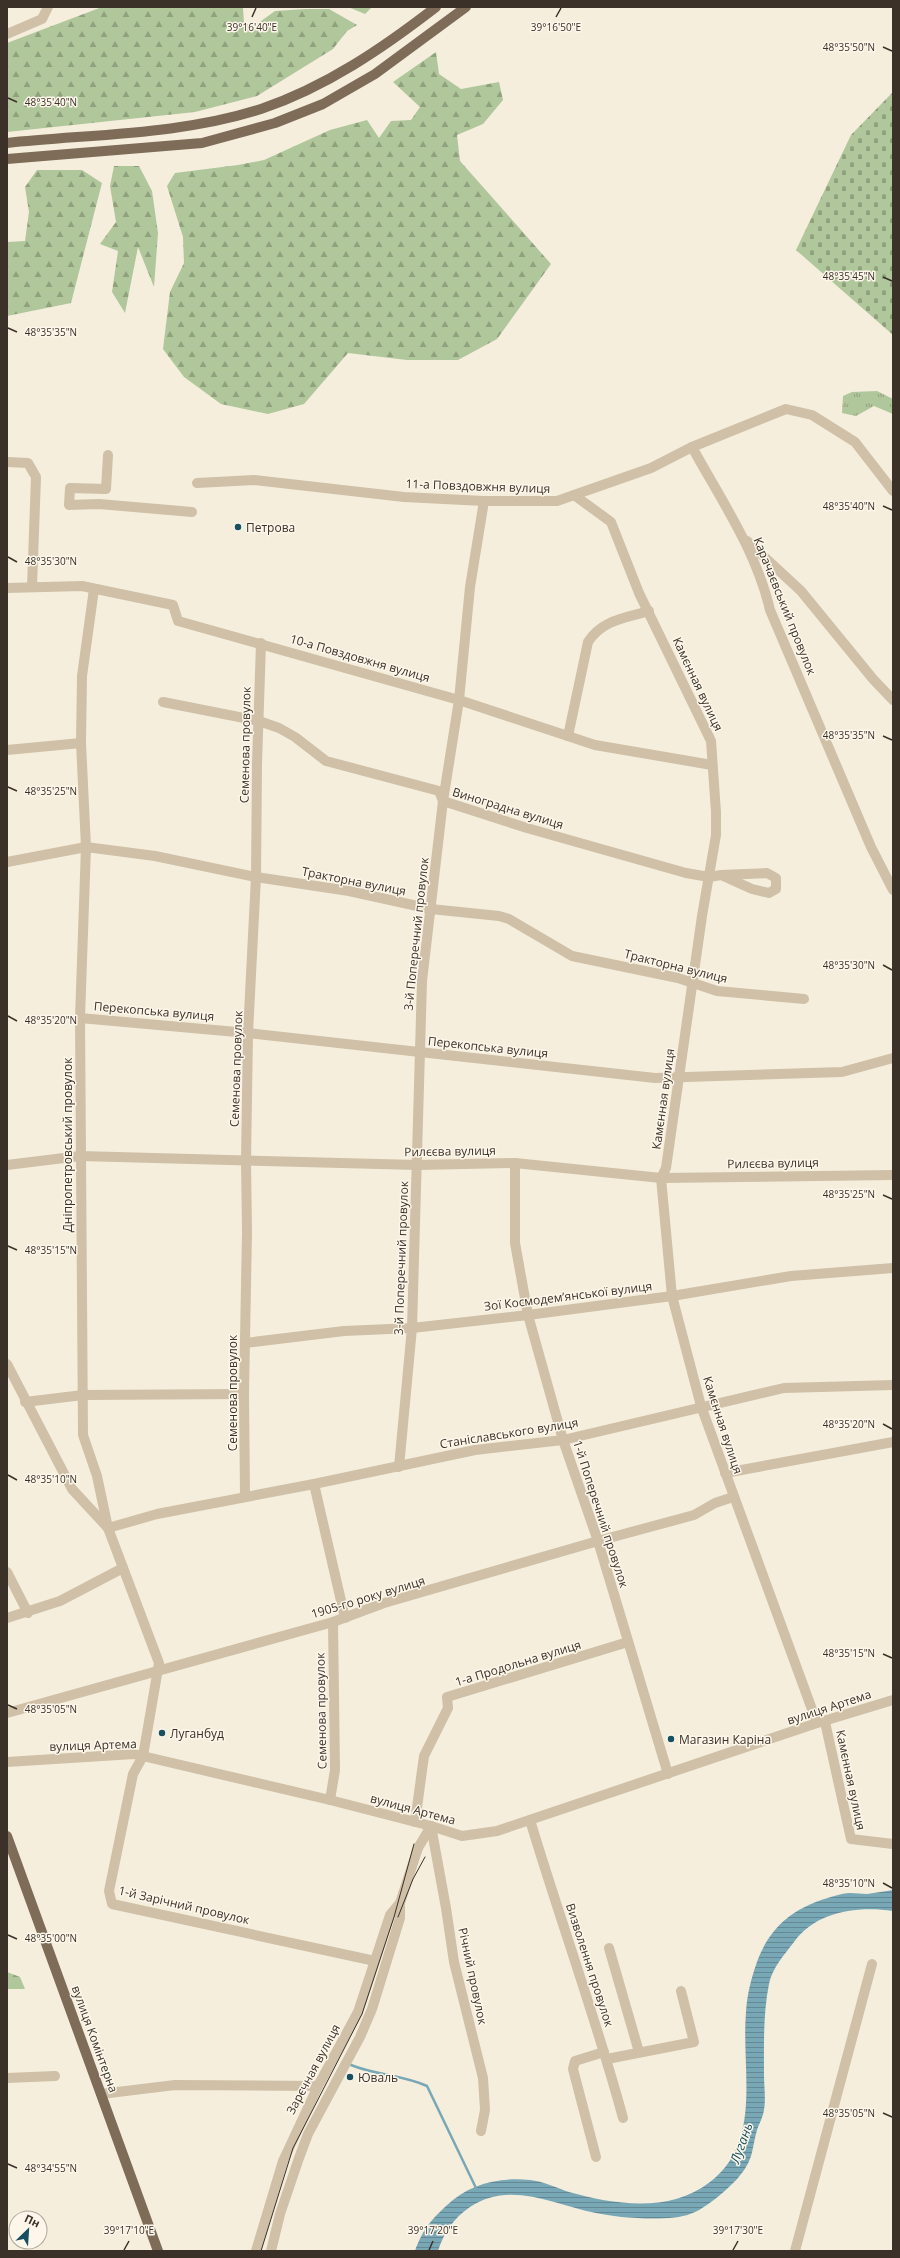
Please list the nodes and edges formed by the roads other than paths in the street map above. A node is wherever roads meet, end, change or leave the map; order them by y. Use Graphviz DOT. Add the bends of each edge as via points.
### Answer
graph roads {
  1 [pos="48,7"];
  2 [pos="436,7"];
  3 [pos="466,7"];
  4 [pos="7,34"];
  5 [pos="7,143"];
  6 [pos="7,160"];
  7 [pos="692,447"];
  8 [pos="108,455"];
  9 [pos="7,462"];
  10 [pos="197,483"];
  11 [pos="893,490"];
  12 [pos="574,495"];
  13 [pos="484,501"];
  14 [pos="192,512"];
  15 [pos="745,538"];
  16 [pos="32,587"];
  17 [pos="7,588"];
  18 [pos="94,589"];
  19 [pos="648,610"];
  20 [pos="260,643"];
  21 [pos="459,700"];
  22 [pos="893,700"];
  23 [pos="163,702"];
  24 [pos="259,721"];
  25 [pos="568,736"];
  26 [pos="82,743"];
  27 [pos="7,750"];
  28 [pos="712,765"];
  29 [pos="443,801"];
  30 [pos="86,847"];
  31 [pos="7,862"];
  32 [pos="721,875"];
  33 [pos="256,877"];
  34 [pos="709,877"];
  35 [pos="893,890"];
  36 [pos="431,909"];
  37 [pos="693,982"];
  38 [pos="804,999"];
  39 [pos="80,1018"];
  40 [pos="248,1032"];
  41 [pos="420,1053"];
  42 [pos="893,1058"];
  43 [pos="679,1077"];
  44 [pos="80,1156"];
  45 [pos="246,1161"];
  46 [pos="515,1163"];
  47 [pos="7,1165"];
  48 [pos="418,1165"];
  49 [pos="893,1175"];
  50 [pos="661,1178"];
  51 [pos="893,1268"];
  52 [pos="672,1296"];
  53 [pos="528,1315"];
  54 [pos="412,1328"];
  55 [pos="245,1343"];
  56 [pos="7,1364"];
  57 [pos="893,1385"];
  58 [pos="244,1394"];
  59 [pos="83,1395"];
  60 [pos="25,1402"];
  61 [pos="701,1406"];
  62 [pos="562,1440"];
  63 [pos="893,1442"];
  64 [pos="399,1467"];
  65 [pos="724,1473"];
  66 [pos="314,1484"];
  67 [pos="245,1496"];
  68 [pos="733,1497"];
  69 [pos="108,1528"];
  70 [pos="598,1541"];
  71 [pos="123,1568"];
  72 [pos="7,1572"];
  73 [pos="28,1613"];
  74 [pos="7,1618"];
  75 [pos="345,1618"];
  76 [pos="333,1622"];
  77 [pos="628,1642"];
  78 [pos="157,1669"];
  79 [pos="893,1700"];
  80 [pos="7,1713"];
  81 [pos="822,1724"];
  82 [pos="143,1756"];
  83 [pos="7,1762"];
  84 [pos="668,1774"];
  85 [pos="330,1800"];
  86 [pos="530,1820"];
  87 [pos="415,1822"];
  88 [pos="431,1826"];
  89 [pos="7,1836"];
  90 [pos="893,1844"];
  91 [pos="400,1903"];
  92 [pos="609,1948"];
  93 [pos="375,1961"];
  94 [pos="872,1964"];
  95 [pos="681,1991"];
  96 [pos="638,2052"];
  97 [pos="606,2055"];
  98 [pos="55,2076"];
  99 [pos="7,2078"];
  100 [pos="318,2086"];
  101 [pos="101,2094"];
  102 [pos="623,2118"];
  103 [pos="481,2131"];
  104 [pos="596,2157"];
  105 [pos="158,2251"];
  106 [pos="256,2251"];
  107 [pos="270,2251"];
  108 [pos="795,2251"];
  1 -- 4 [label="street" via="42,19"];
  2 -- 5 [label="main road" via="344,71 309,90 261,109 204,123"];
  3 -- 6 [label="main road" via="375,74 323,104 275,123 202,142"];
  7 -- 11 [label="street, 11-а Повздовжня вулиця" via="786,409 812,415 855,442"];
  7 -- 12 [label="street, 11-а Повздовжня вулиця" via="651,468"];
  7 -- 15 [label="street, Карачаєвський провулок"];
  8 -- 14 [label="street" via="106,489 70,488 69,505 99,504"];
  9 -- 16 [label="street" via="28,463 36,477"];
  10 -- 13 [label="street, 11-а Повздовжня вулиця" via="254,480 404,497"];
  12 -- 13 [label="street, 11-а Повздовжня вулиця" via="557,501"];
  12 -- 19 [label="street, Камєнная вулиця" via="611,522"];
  13 -- 21 [label="street, 3-й Поперечний провулок" via="470,587"];
  15 -- 22 [label="street" via="801,591"];
  15 -- 35 [label="street, Карачаєвський провулок" via="765,588 770,610 871,847"];
  16 -- 17 [label="street, 10-а Повздовжня вулиця"];
  16 -- 18 [label="street, 10-а Повздовжня вулиця" via="82,586"];
  18 -- 20 [label="street, 10-а Повздовжня вулиця" via="173,606 178,621"];
  18 -- 26 [label="street, Дніпропетровський провулок" via="82,676"];
  19 -- 25 [label="street" via="609,623 596,631 588,642"];
  19 -- 28 [label="street, Камєнная вулиця" via="711,741"];
  20 -- 21 [label="street, 10-а Повздовжня вулиця"];
  20 -- 24 [label="street, Семенова провулок"];
  21 -- 25 [label="street, 10-а Повздовжня вулиця"];
  21 -- 29 [label="street, 3-й Поперечний провулок"];
  23 -- 24 [label="street, Виноградна вулиця"];
  24 -- 29 [label="street, Виноградна вулиця" via="295,737 326,761 439,791"];
  24 -- 33 [label="street, Семенова провулок"];
  25 -- 28 [label="street, 10-а Повздовжня вулиця" via="594,744"];
  26 -- 27 [label="street"];
  26 -- 30 [label="street, Дніпропетровський провулок"];
  28 -- 34 [label="street, Камєнная вулиця" via="716,835"];
  29 -- 34 [label="street, Виноградна вулиця" via="626,856"];
  29 -- 36 [label="street, 3-й Поперечний провулок"];
  30 -- 31 [label="street, Тракторна вулиця"];
  30 -- 33 [label="street, Тракторна вулиця" via="156,856"];
  30 -- 39 [label="street, Дніпропетровський провулок"];
  32 -- 32 [label="street, Виноградна вулиця" via="752,889 769,893 776,889 776,878 767,873"];
  32 -- 34 [label="street, Виноградна вулиця"];
  33 -- 36 [label="street, Тракторна вулиця" via="349,891"];
  33 -- 40 [label="street, Семенова провулок"];
  34 -- 37 [label="street, Камєнная вулиця"];
  36 -- 37 [label="street, Тракторна вулиця" via="509,919 572,956"];
  36 -- 41 [label="street, 3-й Поперечний провулок" via="422,981"];
  37 -- 38 [label="street, Тракторна вулиця" via="717,991"];
  37 -- 43 [label="street, Камєнная вулиця"];
  39 -- 40 [label="street, Перекопська вулиця"];
  39 -- 44 [label="street, Дніпропетровський провулок"];
  40 -- 41 [label="street, Перекопська вулиця"];
  40 -- 45 [label="street, Семенова провулок"];
  41 -- 43 [label="street, Перекопська вулиця" via="655,1078"];
  41 -- 48 [label="street, 3-й Поперечний провулок"];
  42 -- 43 [label="street, Перекопська вулиця" via="842,1072"];
  43 -- 50 [label="street, Камєнная вулиця" via="666,1168"];
  44 -- 45 [label="street, Рилєєва вулиця"];
  44 -- 47 [label="street, Рилєєва вулиця"];
  44 -- 59 [label="street, Дніпропетровський провулок"];
  45 -- 48 [label="street, Рилєєва вулиця"];
  45 -- 55 [label="street, Семенова провулок" via="248,1232"];
  46 -- 48 [label="street, Рилєєва вулиця"];
  46 -- 50 [label="street, Рилєєва вулиця"];
  46 -- 53 [label="street, 1-й Поперечний провулок" via="515,1243"];
  48 -- 54 [label="street, 3-й Поперечний провулок"];
  49 -- 50 [label="street, Рилєєва вулиця"];
  50 -- 52 [label="street, Камєнная вулиця"];
  51 -- 52 [label="street, Зої Космодем’янської вулиця" via="791,1276"];
  52 -- 53 [label="street, Зої Космодем’янської вулиця"];
  52 -- 61 [label="street, Камєнная вулиця"];
  53 -- 54 [label="street, Зої Космодем’янської вулиця"];
  53 -- 62 [label="street, 1-й Поперечний провулок"];
  54 -- 55 [label="street, Зої Космодем’янської вулиця" via="344,1331"];
  54 -- 64 [label="street, 3-й Поперечний провулок"];
  55 -- 58 [label="street, Семенова провулок"];
  56 -- 60 [label="street"];
  57 -- 61 [label="street, Станіславського вулиця" via="784,1388"];
  58 -- 59 [label="street"];
  58 -- 67 [label="street, Семенова провулок"];
  59 -- 60 [label="street"];
  59 -- 69 [label="street, Дніпропетровський провулок" via="83,1434 97,1476"];
  60 -- 69 [label="street" via="72,1489"];
  61 -- 62 [label="street, Станіславського вулиця"];
  61 -- 65 [label="street, Камєнная вулиця"];
  62 -- 64 [label="street, Станіславського вулиця" via="474,1450"];
  62 -- 70 [label="street, 1-й Поперечний провулок"];
  63 -- 65 [label="street"];
  64 -- 66 [label="street, Станіславського вулиця"];
  65 -- 68 [label="street, Камєнная вулиця"];
  66 -- 67 [label="street, Станіславського вулиця"];
  66 -- 75 [label="street"];
  67 -- 69 [label="street, Станіславського вулиця" via="157,1514"];
  68 -- 70 [label="street, 1905-го року вулиця" via="715,1503 694,1515"];
  68 -- 81 [label="street, Камєнная вулиця"];
  69 -- 71 [label="street"];
  70 -- 75 [label="street, 1905-го року вулиця" via="384,1603"];
  70 -- 77 [label="street, 1-й Поперечний провулок"];
  71 -- 73 [label="street" via="60,1601"];
  71 -- 78 [label="street" via="159,1663"];
  72 -- 73 [label="street"];
  73 -- 74 [label="street"];
  75 -- 76 [label="street, 1905-го року вулиця"];
  76 -- 78 [label="street, 1905-го року вулиця"];
  76 -- 85 [label="street, Семенова провулок" via="335,1770"];
  77 -- 84 [label="street, 1-й Поперечний провулок"];
  77 -- 87 [label="street, 1-а Продольна вулиця" via="447,1697 448,1708 424,1756"];
  78 -- 80 [label="street, 1905-го року вулиця"];
  78 -- 82 [label="street"];
  79 -- 81 [label="street, вулиця Артема"];
  81 -- 84 [label="street, вулиця Артема"];
  81 -- 90 [label="street, Камєнная вулиця" via="850,1839"];
  82 -- 83 [label="street, вулиця Артема" via="134,1754"];
  82 -- 85 [label="street, вулиця Артема"];
  82 -- 93 [label="street, 1-й Зарічний провулок" via="133,1774 109,1891 112,1904"];
  84 -- 86 [label="street, вулиця Артема"];
  85 -- 87 [label="street, вулиця Артема"];
  86 -- 88 [label="street, вулиця Артема" via="497,1831 462,1836"];
  86 -- 97 [label="street, Визволення провулок"];
  87 -- 88 [label="street, вулиця Артема"];
  88 -- 91 [label="street, Зарєчная вулиця" via="418,1848"];
  88 -- 103 [label="street, Річний провулок" via="454,1962 483,2078 485,2110"];
  89 -- 101 [label="main road, вулиця Комінтерна"];
  91 -- 93 [label="street, Зарєчная вулиця" via="390,1915"];
  91 -- 107 [label="street, Зарєчная вулиця" via="400,1918 372,2009 360,2037 308,2134 284,2201"];
  92 -- 96 [label="street"];
  93 -- 100 [label="street, Зарєчная вулиця" via="358,2012"];
  94 -- 108 [label="street"];
  95 -- 96 [label="street" via="694,2042"];
  96 -- 97 [label="street"];
  97 -- 102 [label="street, Визволення провулок"];
  97 -- 104 [label="street" via="575,2061 573,2070"];
  98 -- 99 [label="street"];
  100 -- 101 [label="street" via="175,2084"];
  100 -- 106 [label="street, Зарєчная вулиця" via="283,2161"];
  101 -- 105 [label="main road, вулиця Комінтерна"];
}
